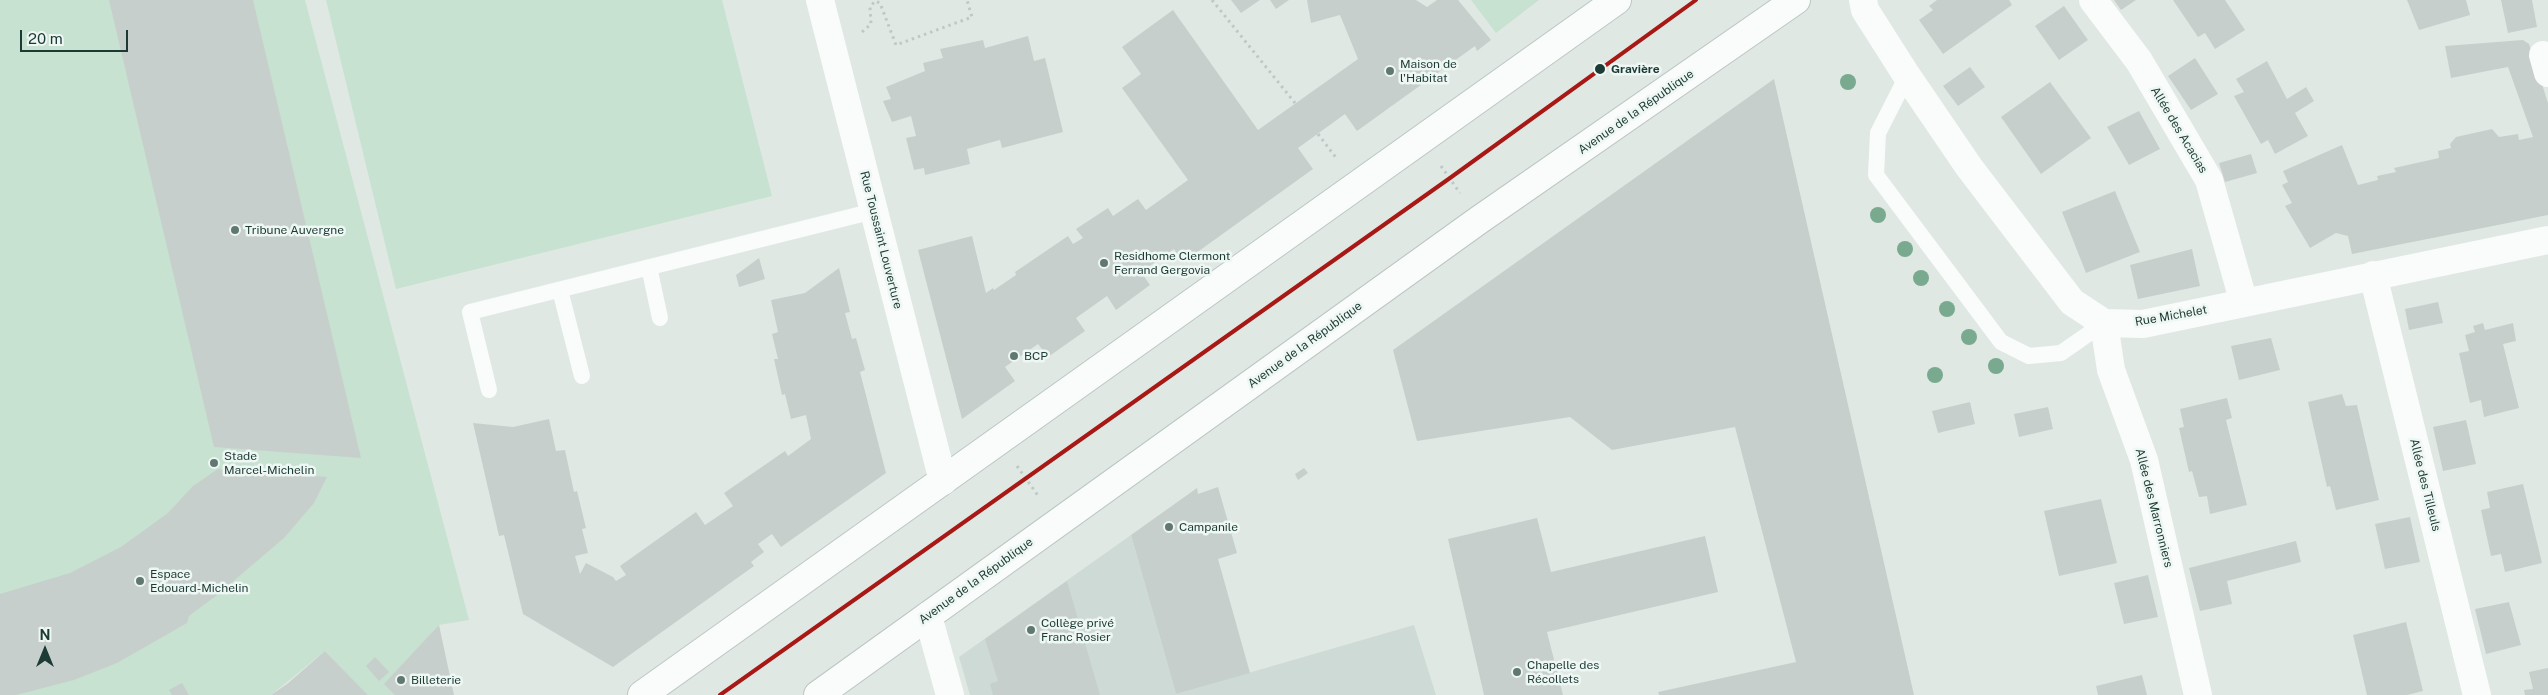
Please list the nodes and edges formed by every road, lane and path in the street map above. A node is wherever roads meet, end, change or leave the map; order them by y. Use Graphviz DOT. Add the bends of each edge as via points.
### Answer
graph roads {
  1 [pos="820,0"];
  2 [pos="967,0"];
  3 [pos="1212,0"];
  4 [pos="1618,0"];
  5 [pos="1796,0"];
  6 [pos="1863,0"];
  7 [pos="2093,0"];
  8 [pos="859,34"];
  9 [pos="1907,76"];
  10 [pos="1295,103"];
  11 [pos="1422,139"];
  12 [pos="874,211"];
  13 [pos="1479,220"];
  14 [pos="2548,240"];
  15 [pos="649,268"];
  16 [pos="2374,275"];
  17 [pos="560,290"];
  18 [pos="2244,303"];
  19 [pos="660,318"];
  20 [pos="2104,323"];
  21 [pos="582,376"];
  22 [pos="489,390"];
  23 [pos="998,440"];
  24 [pos="943,481"];
  25 [pos="1058,522"];
  26 [pos="928,616"];
  27 [pos="642,695"];
  28 [pos="818,695"];
  29 [pos="950,695"];
  30 [pos="2198,695"];
  31 [pos="2477,695"];
  1 -- 12 [label="street, Rue Toussaint Louverture"];
  2 -- 8 [label="path" via="972,17 896,45 880,3 875,2 870,8 871,24"];
  3 -- 10 [label="path"];
  4 -- 11 [label="street"];
  5 -- 13 [label="street, Avenue de la République"];
  6 -- 9 [label="street" via="1865,10"];
  7 -- 18 [label="street, Allée des Acacias" via="2139,61 2209,180"];
  9 -- 20 [label="street" via="1970,167 2072,302"];
  9 -- 20 [label="lane" via="1878,133 1876,175 2001,342 2029,356 2061,353"];
  11 -- 13 [label="path"];
  11 -- 23 [label="street"];
  12 -- 15 [label="lane"];
  12 -- 24 [label="street, Rue Toussaint Louverture"];
  13 -- 25 [label="street, Avenue de la République"];
  14 -- 16 [label="street, Rue Michelet"];
  15 -- 17 [label="lane"];
  15 -- 19 [label="lane"];
  16 -- 18 [label="street, Rue Michelet"];
  16 -- 31 [label="street, Allée des Tilleuls"];
  17 -- 21 [label="lane"];
  17 -- 22 [label="lane" via="470,312"];
  18 -- 20 [label="street, Rue Michelet" via="2143,324"];
  20 -- 30 [label="street, Allée des Marronniers" via="2111,370 2144,460"];
  23 -- 24 [label="street"];
  23 -- 25 [label="path"];
  24 -- 27 [label="street"];
  25 -- 26 [label="street, Avenue de la République"];
  26 -- 28 [label="street, Avenue de la République"];
  26 -- 29 [label="street"];
}
